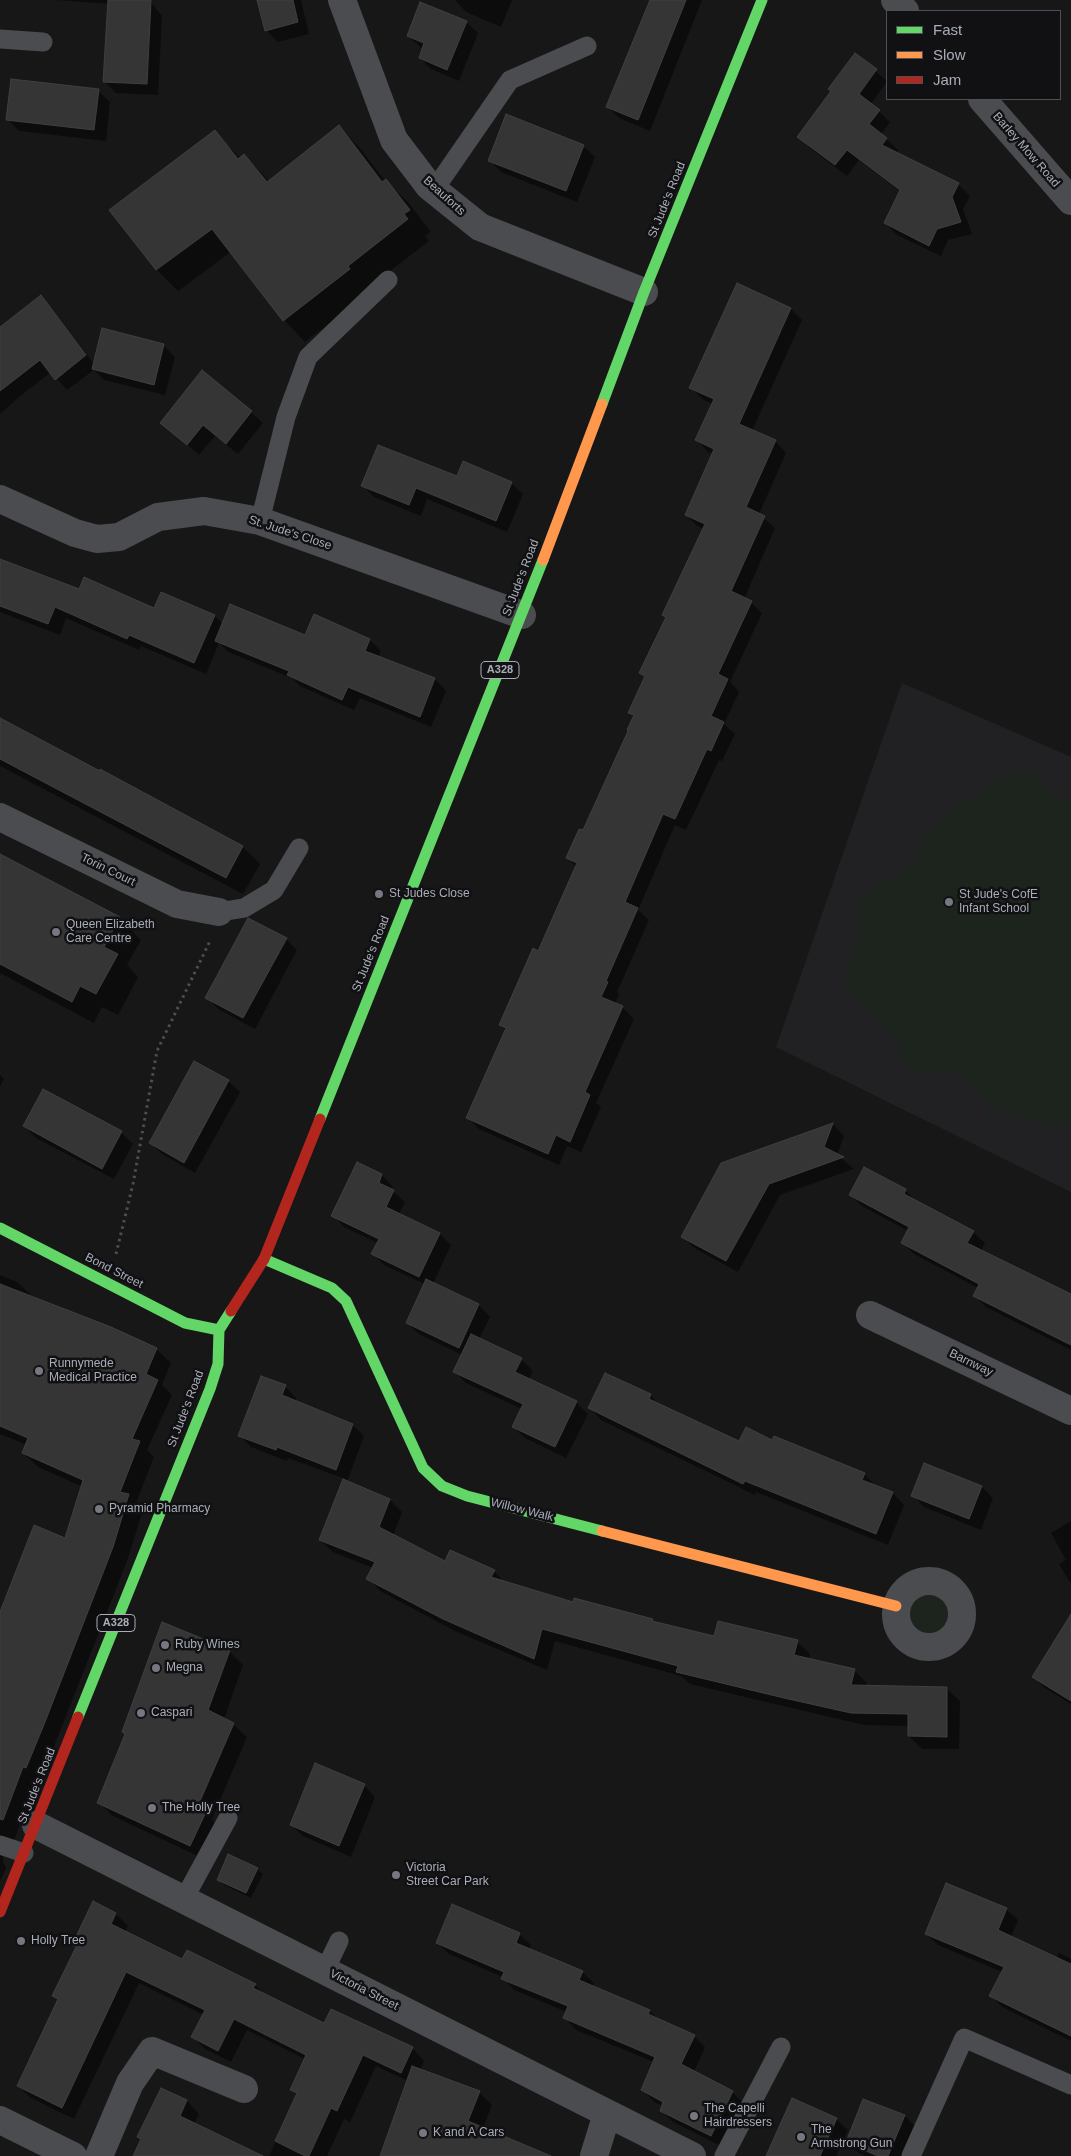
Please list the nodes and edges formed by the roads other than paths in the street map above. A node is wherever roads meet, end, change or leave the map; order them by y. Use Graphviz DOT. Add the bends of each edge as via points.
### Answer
graph roads {
  1 [pos="342,0"];
  2 [pos="762,0"];
  3 [pos="895,0"];
  4 [pos="904,10"];
  5 [pos="0,39"];
  6 [pos="43,42"];
  7 [pos="587,46"];
  8 [pos="983,100"];
  9 [pos="434,190"];
  10 [pos="1071,201"];
  11 [pos="388,280"];
  12 [pos="644,292"];
  13 [pos="0,499"];
  14 [pos="260,521"];
  15 [pos="522,615"];
  16 [pos="0,817"];
  17 [pos="299,848"];
  18 [pos="219,912"];
  19 [pos="2,1233"];
  20 [pos="264,1259"];
  21 [pos="870,1315"];
  22 [pos="219,1330"];
  23 [pos="1071,1411"];
  24 [pos="896,1606"];
  25 [pos="228,1818"];
  26 [pos="36,1825"];
  27 [pos="0,1845"];
  28 [pos="24,1853"];
  29 [pos="184,1899"];
  30 [pos="0,1912"];
  31 [pos="340,1942"];
  32 [pos="325,1970"];
  33 [pos="781,2047"];
  34 [pos="1071,2085"];
  35 [pos="244,2089"];
  36 [pos="606,2114"];
  37 [pos="0,2120"];
  38 [pos="73,2156"];
  39 [pos="99,2156"];
  40 [pos="594,2156"];
  41 [pos="692,2156"];
  42 [pos="724,2156"];
  43 [pos="910,2156"];
  1 -- 9 [label="street, Beauforts" via="394,140"];
  2 -- 12 [label="main road, St Jude's Road / A328"];
  3 -- 4 [label="street"];
  5 -- 6 [label="lane"];
  7 -- 9 [label="lane" via="510,80"];
  8 -- 10 [label="street, Barley Mow Road"];
  9 -- 12 [label="street, Beauforts" via="480,228"];
  11 -- 14 [label="lane" via="308,357 286,417"];
  12 -- 15 [label="main road, St Jude's Road / A328"];
  13 -- 14 [label="street, St. Jude's Close" via="75,533 97,539 119,537 158,517 204,510"];
  14 -- 15 [label="street, St. Jude's Close"];
  15 -- 20 [label="main road, St Jude's Road / A328"];
  16 -- 18 [label="street, Torin Court" via="177,904"];
  17 -- 18 [label="lane" via="274,890 244,908"];
  19 -- 22 [label="main road, Bond Street" via="185,1323"];
  20 -- 22 [label="main road, St Jude's Road / A328"];
  20 -- 24 [label="main road, Willow Walk" via="332,1288 346,1301 423,1468 442,1486 467,1496"];
  21 -- 23 [label="street, Barnway"];
  22 -- 26 [label="main road, St Jude's Road / A328" via="218,1364 210,1389"];
  25 -- 29 [label="lane"];
  26 -- 28 [label="main road, St Jude's Road / A328"];
  26 -- 29 [label="street, Victoria Street"];
  27 -- 28 [label="lane"];
  28 -- 30 [label="main road, St Jude's Road / A328"];
  29 -- 32 [label="street, Victoria Street"];
  31 -- 32 [label="lane"];
  32 -- 36 [label="street, Victoria Street"];
  33 -- 42 [label="lane"];
  34 -- 43 [label="lane" via="964,2038"];
  35 -- 39 [label="street" via="152,2051 130,2083"];
  36 -- 40 [label="street"];
  36 -- 41 [label="street, Victoria Street"];
  37 -- 38 [label="street"];
}
